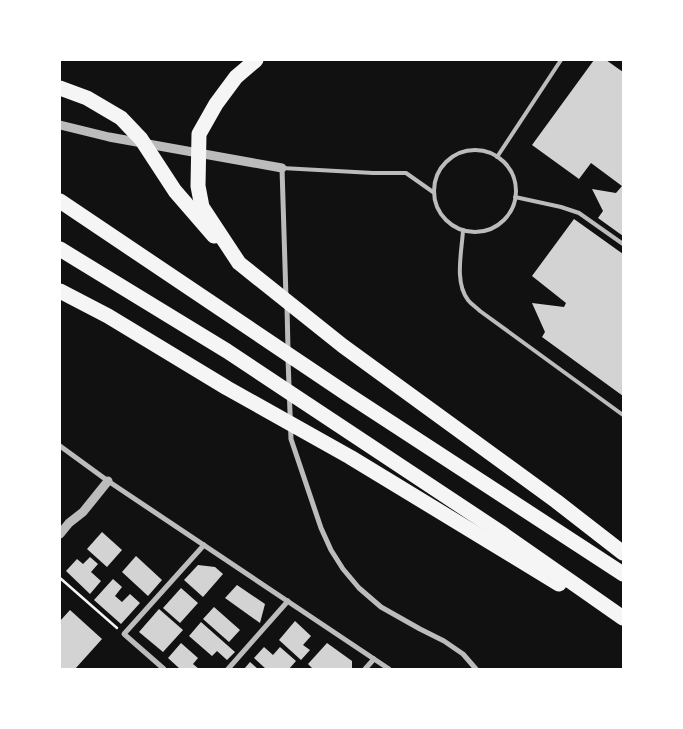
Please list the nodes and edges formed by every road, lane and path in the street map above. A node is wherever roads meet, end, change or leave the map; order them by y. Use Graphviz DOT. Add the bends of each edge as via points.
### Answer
graph roads {
  1 [pos="256,60"];
  2 [pos="561,60"];
  3 [pos="60,88"];
  4 [pos="60,125"];
  5 [pos="497,157"];
  6 [pos="282,168"];
  7 [pos="433,192"];
  8 [pos="515,197"];
  9 [pos="60,200"];
  10 [pos="463,230"];
  11 [pos="623,244"];
  12 [pos="60,249"];
  13 [pos="239,263"];
  14 [pos="60,291"];
  15 [pos="623,415"];
  16 [pos="60,446"];
  17 [pos="108,481"];
  18 [pos="60,534"];
  19 [pos="204,545"];
  20 [pos="623,553"];
  21 [pos="623,574"];
  22 [pos="60,578"];
  23 [pos="288,601"];
  24 [pos="623,618"];
  25 [pos="623,623"];
  26 [pos="124,634"];
  27 [pos="374,659"];
  28 [pos="164,669"];
  29 [pos="228,669"];
  30 [pos="365,669"];
  31 [pos="389,669"];
  32 [pos="476,669"];
  1 -- 13 [label="highway" via="236,77 200,134 198,186 202,207"];
  2 -- 5 [label="lane"];
  3 -- 13 [label="highway" via="87,98 121,118 141,139 175,192"];
  4 -- 6 [label="street"];
  5 -- 7 [label="lane" via="480,150 453,156 442,166"];
  5 -- 8 [label="lane" via="512,175"];
  6 -- 7 [label="lane" via="406,173"];
  6 -- 32 [label="street" via="291,439 321,528 342,569 359,588 381,607 444,640"];
  7 -- 10 [label="lane" via="442,216"];
  8 -- 10 [label="lane" via="500,224 476,232"];
  8 -- 11 [label="lane" via="579,213"];
  9 -- 21 [label="highway" via="347,394"];
  10 -- 15 [label="lane" via="460,277 468,300"];
  12 -- 24 [label="highway" via="227,351 500,532"];
  13 -- 20 [label="highway" via="343,346"];
  14 -- 25 [label="highway" via="350,457"];
  16 -- 17 [label="street"];
  17 -- 18 [label="street"];
  17 -- 19 [label="street"];
  19 -- 23 [label="street"];
  19 -- 26 [label="street"];
  22 -- 26 [label="path"];
  23 -- 27 [label="street"];
  23 -- 29 [label="street"];
  26 -- 28 [label="street"];
  27 -- 30 [label="street"];
  27 -- 31 [label="street"];
}
